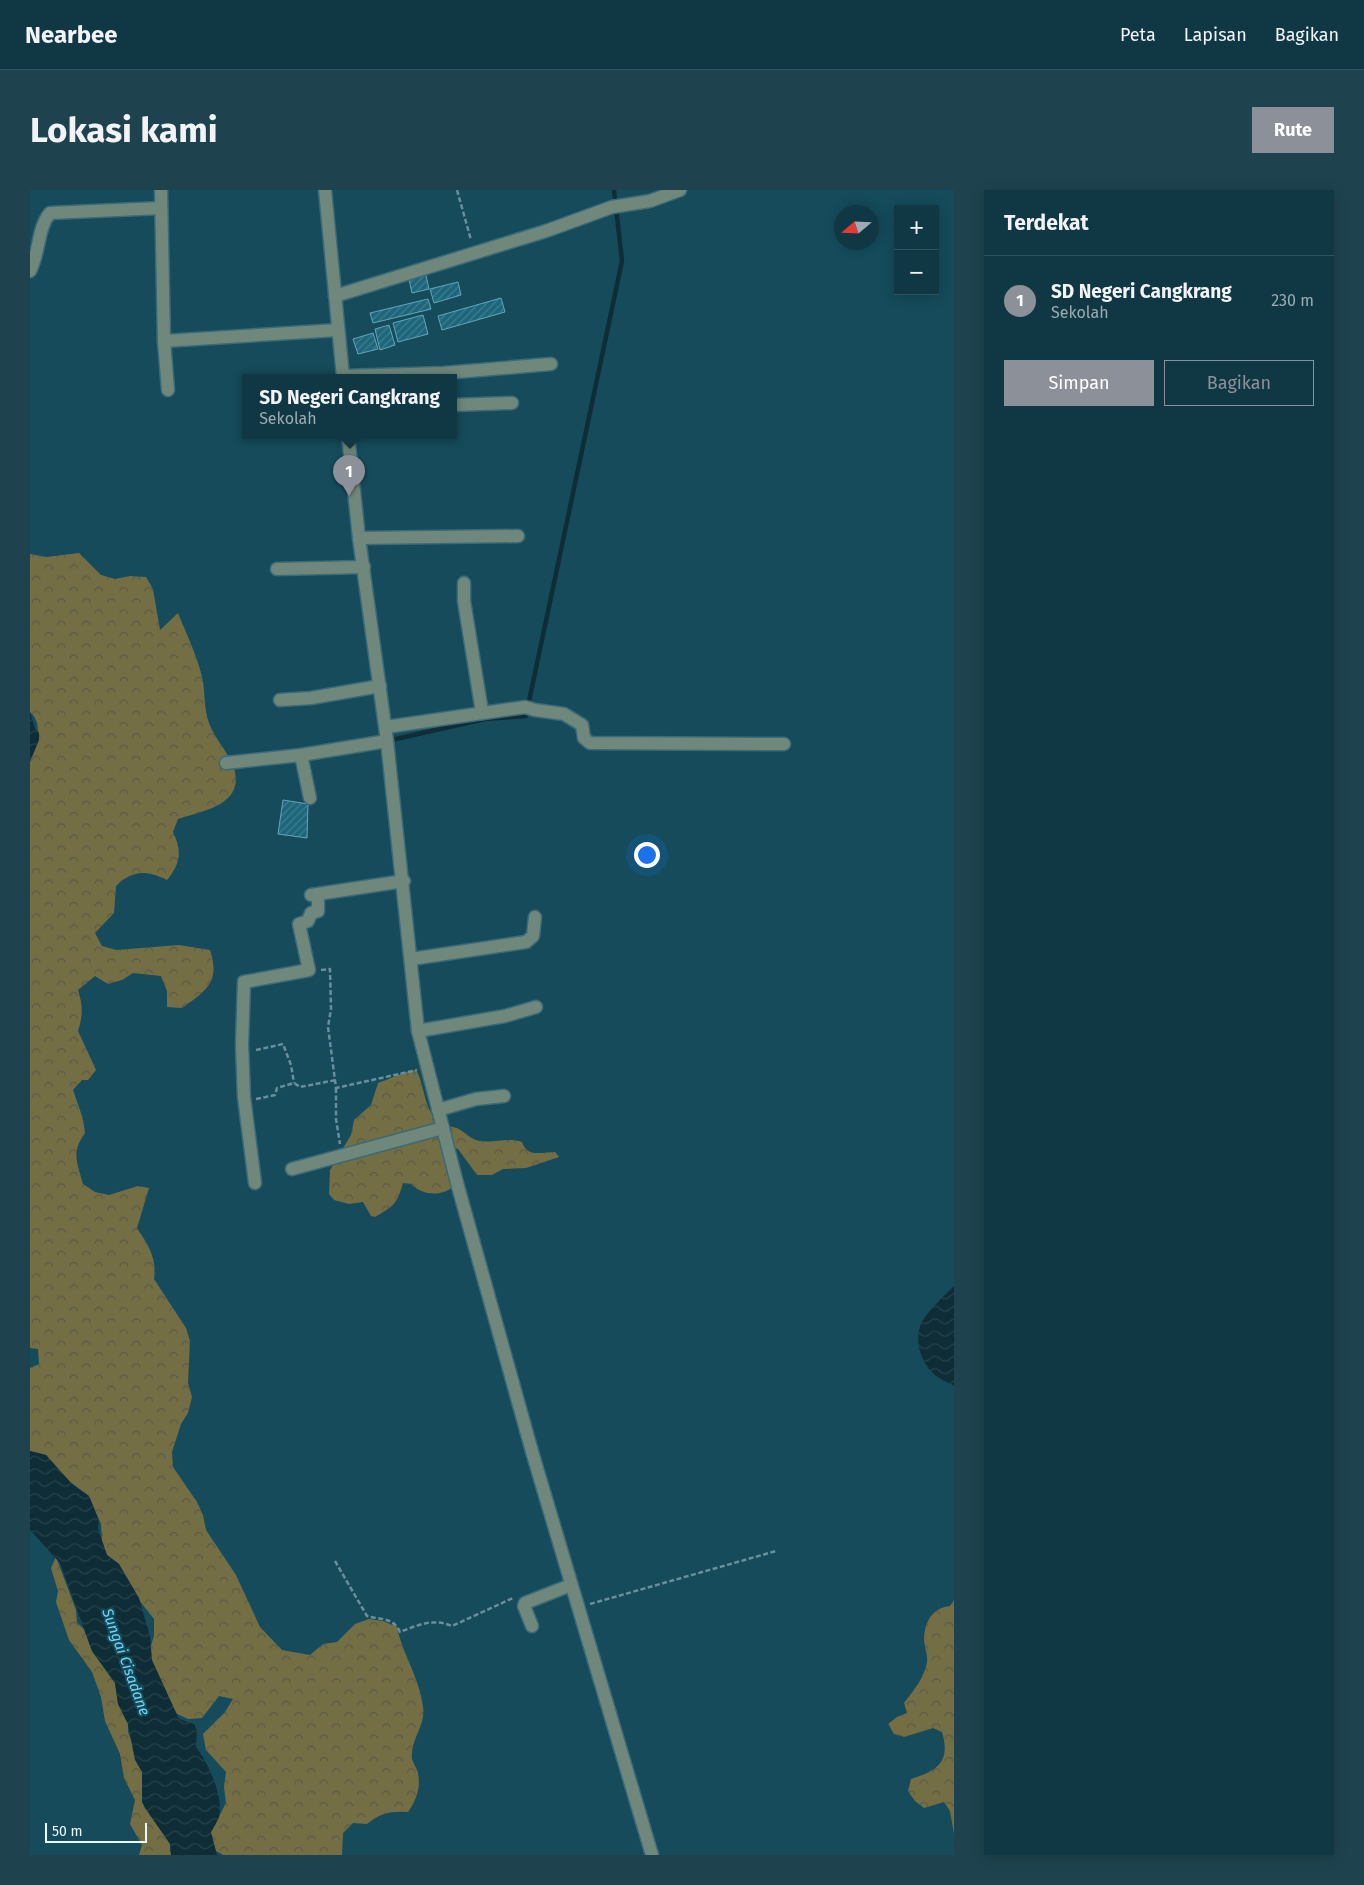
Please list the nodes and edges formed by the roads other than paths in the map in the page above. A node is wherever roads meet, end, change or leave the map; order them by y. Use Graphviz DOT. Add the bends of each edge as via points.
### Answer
graph roads {
  1 [pos="161,190"];
  2 [pos="324,190"];
  3 [pos="680,190"];
  4 [pos="650,195"];
  5 [pos="161,208"];
  6 [pos="30,270"];
  7 [pos="335,296"];
  8 [pos="338,330"];
  9 [pos="164,341"];
  10 [pos="551,364"];
  11 [pos="343,374"];
  12 [pos="419,374"];
  13 [pos="168,390"];
  14 [pos="512,404"];
  15 [pos="457,405"];
  16 [pos="348,439"];
  17 [pos="518,536"];
  18 [pos="360,538"];
  19 [pos="364,567"];
  20 [pos="277,569"];
  21 [pos="464,583"];
  22 [pos="380,686"];
  23 [pos="280,700"];
  24 [pos="482,712"];
  25 [pos="386,727"];
  26 [pos="387,741"];
  27 [pos="784,744"];
  28 [pos="301,755"];
  29 [pos="226,762"];
  30 [pos="310,798"];
  31 [pos="404,881"];
  32 [pos="535,917"];
  33 [pos="411,959"];
  34 [pos="536,1007"];
  35 [pos="418,1031"];
  36 [pos="504,1096"];
  37 [pos="438,1110"];
  38 [pos="443,1128"];
  39 [pos="292,1169"];
  40 [pos="255,1183"];
  41 [pos="565,1588"];
  42 [pos="532,1626"];
  43 [pos="652,1855"];
  1 -- 5 [label="street"];
  2 -- 7 [label="street"];
  3 -- 4 [label="street"];
  4 -- 7 [label="street" via="475,254"];
  5 -- 6 [label="street" via="50,213 42,228"];
  5 -- 9 [label="street"];
  7 -- 8 [label="street"];
  8 -- 9 [label="street"];
  8 -- 11 [label="street"];
  9 -- 13 [label="street"];
  10 -- 12 [label="street"];
  14 -- 15 [label="street"];
  16 -- 18 [label="street"];
  17 -- 18 [label="street"];
  18 -- 19 [label="street"];
  19 -- 20 [label="street"];
  19 -- 22 [label="street"];
  21 -- 24 [label="street"];
  22 -- 23 [label="street"];
  22 -- 25 [label="street"];
  24 -- 25 [label="street"];
  24 -- 27 [label="street" via="525,706 564,714 582,725 584,738 590,743"];
  25 -- 26 [label="street"];
  26 -- 28 [label="street"];
  26 -- 31 [label="street"];
  28 -- 29 [label="street"];
  28 -- 30 [label="street"];
  31 -- 33 [label="street"];
  31 -- 40 [label="street" via="315,895 318,911 312,913 308,921 298,924 309,970 244,982 242,1052"];
  32 -- 33 [label="street" via="533,936 526,942"];
  33 -- 35 [label="street"];
  34 -- 35 [label="street" via="505,1016"];
  35 -- 37 [label="street"];
  36 -- 37 [label="street" via="476,1099"];
  37 -- 38 [label="street"];
  38 -- 39 [label="street"];
  38 -- 41 [label="street"];
  41 -- 42 [label="street" via="525,1603"];
  41 -- 43 [label="street" via="577,1607"];
}
